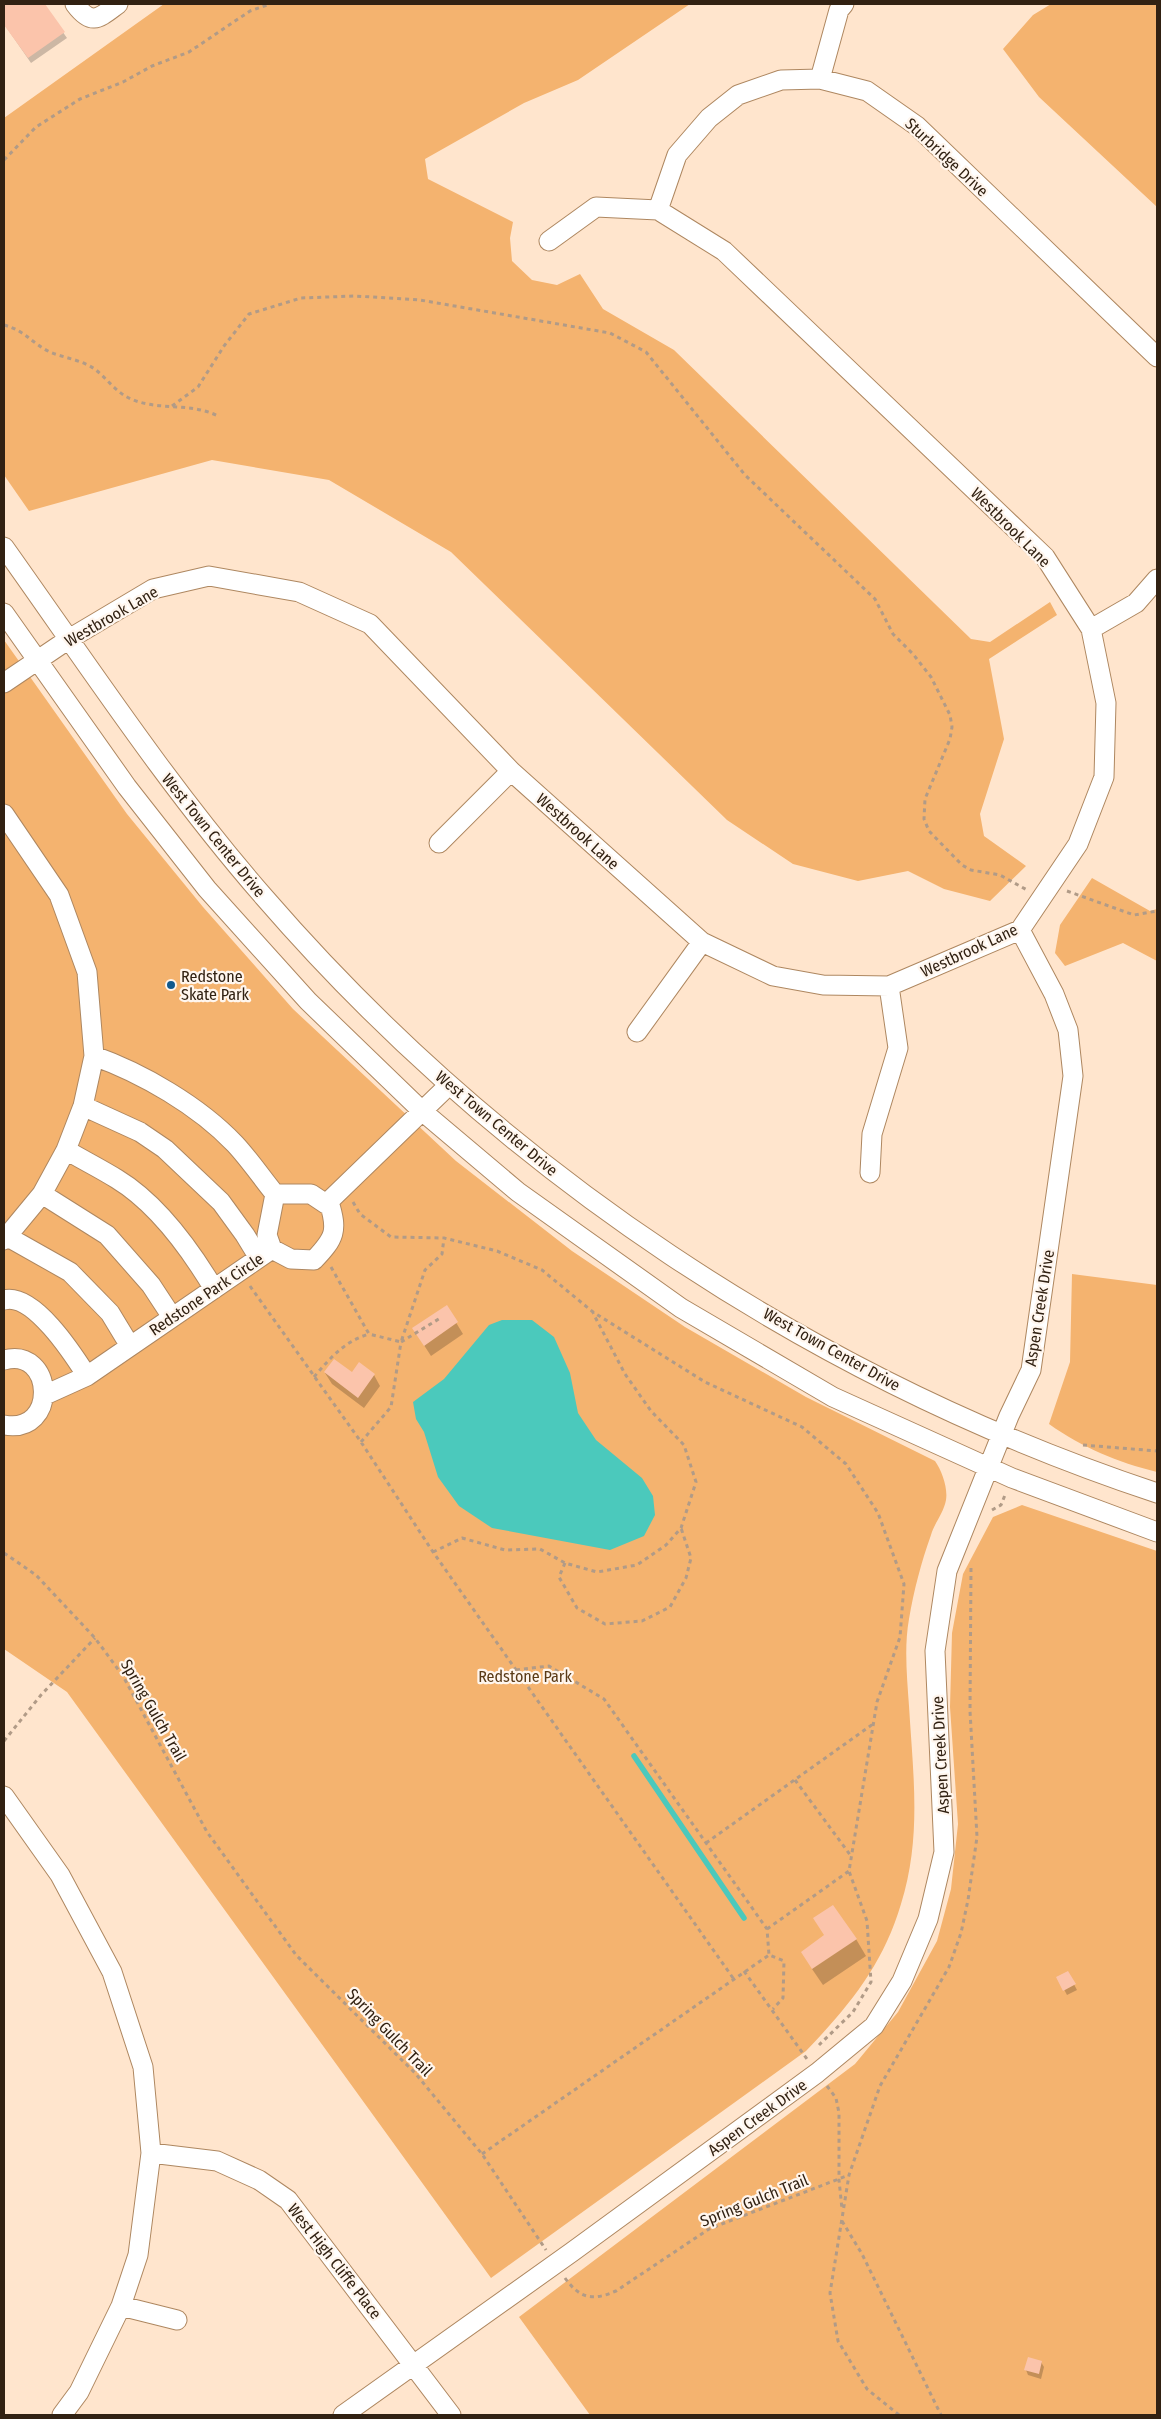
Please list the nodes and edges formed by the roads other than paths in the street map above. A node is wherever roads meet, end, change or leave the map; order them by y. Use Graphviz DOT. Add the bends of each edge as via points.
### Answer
graph roads {
  1 [pos="76,4"];
  2 [pos="118,4"];
  3 [pos="844,4"];
  4 [pos="820,79"];
  5 [pos="658,210"];
  6 [pos="549,241"];
  7 [pos="1157,357"];
  8 [pos="4,547"];
  9 [pos="1157,579"];
  10 [pos="4,612"];
  11 [pos="1091,629"];
  12 [pos="69,639"];
  13 [pos="38,660"];
  14 [pos="4,683"];
  15 [pos="511,771"];
  16 [pos="4,814"];
  17 [pos="439,842"];
  18 [pos="1020,930"];
  19 [pos="702,942"];
  20 [pos="889,986"];
  21 [pos="637,1032"];
  22 [pos="94,1056"];
  23 [pos="449,1085"];
  24 [pos="83,1106"];
  25 [pos="422,1112"];
  26 [pos="66,1150"];
  27 [pos="870,1173"];
  28 [pos="42,1194"];
  29 [pos="275,1194"];
  30 [pos="329,1202"];
  31 [pos="6,1238"];
  32 [pos="265,1254"];
  33 [pos="214,1289"];
  34 [pos="4,1300"];
  35 [pos="172,1317"];
  36 [pos="130,1346"];
  37 [pos="6,1355"];
  38 [pos="87,1376"];
  39 [pos="45,1395"];
  40 [pos="4,1425"];
  41 [pos="1002,1434"];
  42 [pos="988,1468"];
  43 [pos="1157,1493"];
  44 [pos="1157,1532"];
  45 [pos="4,1796"];
  46 [pos="151,2153"];
  47 [pos="121,2306"];
  48 [pos="177,2320"];
  49 [pos="415,2365"];
  50 [pos="62,2415"];
  51 [pos="343,2415"];
  52 [pos="452,2415"];
  1 -- 2 [label="street" via="90,18 96,18"];
  3 -- 4 [label="street" via="839,10"];
  4 -- 5 [label="street, Sturbridge Drive" via="781,80 738,95 710,118 677,155"];
  4 -- 7 [label="street, Sturbridge Drive" via="867,92 917,126"];
  5 -- 6 [label="street, Westbrook Lane" via="596,207"];
  5 -- 11 [label="street, Westbrook Lane" via="724,251 1045,557"];
  8 -- 12 [label="street, West Town Center Drive"];
  9 -- 11 [label="street" via="1136,603"];
  10 -- 13 [label="street"];
  11 -- 18 [label="street, Westbrook Lane" via="1106,704 1104,776 1078,844"];
  12 -- 13 [label="street, Westbrook Lane"];
  12 -- 15 [label="street, Westbrook Lane" via="153,589 209,576 299,592 370,624"];
  12 -- 23 [label="street, West Town Center Drive" via="163,773 263,896 334,975"];
  13 -- 14 [label="street"];
  13 -- 25 [label="street" via="127,787 207,889 308,1001"];
  15 -- 17 [label="street"];
  15 -- 19 [label="street, Westbrook Lane"];
  16 -- 22 [label="street" via="59,895 87,972"];
  18 -- 20 [label="street, Westbrook Lane"];
  18 -- 41 [label="street, Aspen Creek Drive" via="1054,994 1068,1030 1073,1076 1031,1370"];
  19 -- 20 [label="street, Westbrook Lane" via="773,976 823,985"];
  19 -- 21 [label="street"];
  20 -- 27 [label="street" via="898,1048 872,1134"];
  22 -- 24 [label="street"];
  22 -- 29 [label="street" via="125,1067 201,1113 234,1144"];
  23 -- 25 [label="street"];
  23 -- 41 [label="street, West Town Center Drive" via="563,1179 654,1245 842,1359 942,1409"];
  24 -- 26 [label="street"];
  24 -- 32 [label="street" via="140,1132 165,1150 221,1202 245,1235"];
  25 -- 30 [label="street"];
  25 -- 42 [label="street" via="518,1192 681,1308 834,1397"];
  26 -- 28 [label="street"];
  26 -- 33 [label="street" via="118,1180 146,1202 196,1258"];
  28 -- 31 [label="street"];
  28 -- 35 [label="street" via="107,1235 151,1284"];
  29 -- 30 [label="street" via="311,1194 326,1204"];
  29 -- 32 [label="street"];
  30 -- 32 [label="street, Redstone Park Circle" via="336,1223 328,1246 314,1260"];
  31 -- 36 [label="street" via="70,1272 110,1313"];
  32 -- 33 [label="street, Redstone Park Circle"];
  33 -- 35 [label="street, Redstone Park Circle"];
  34 -- 38 [label="street" via="28,1305 65,1342"];
  35 -- 36 [label="street, Redstone Park Circle"];
  36 -- 38 [label="street, Redstone Park Circle"];
  37 -- 39 [label="street" via="33,1367 43,1383"];
  38 -- 39 [label="street, Redstone Park Circle"];
  39 -- 40 [label="street" via="41,1409 29,1421 12,1427"];
  41 -- 42 [label="street, Aspen Creek Drive"];
  41 -- 43 [label="street, West Town Center Drive"];
  42 -- 44 [label="street"];
  42 -- 49 [label="street, Aspen Creek Drive" via="947,1571 935,1651 944,1852 928,1920 902,1981 874,2026 831,2061"];
  45 -- 46 [label="street" via="60,1875 112,1972 142,2067"];
  46 -- 47 [label="street" via="138,2255"];
  46 -- 49 [label="street, West High Cliffe Place" via="217,2161 259,2180 288,2200"];
  47 -- 48 [label="street"];
  47 -- 50 [label="street" via="79,2392"];
  49 -- 51 [label="street, Aspen Creek Drive"];
  49 -- 52 [label="street, West High Cliffe Place"];
}
